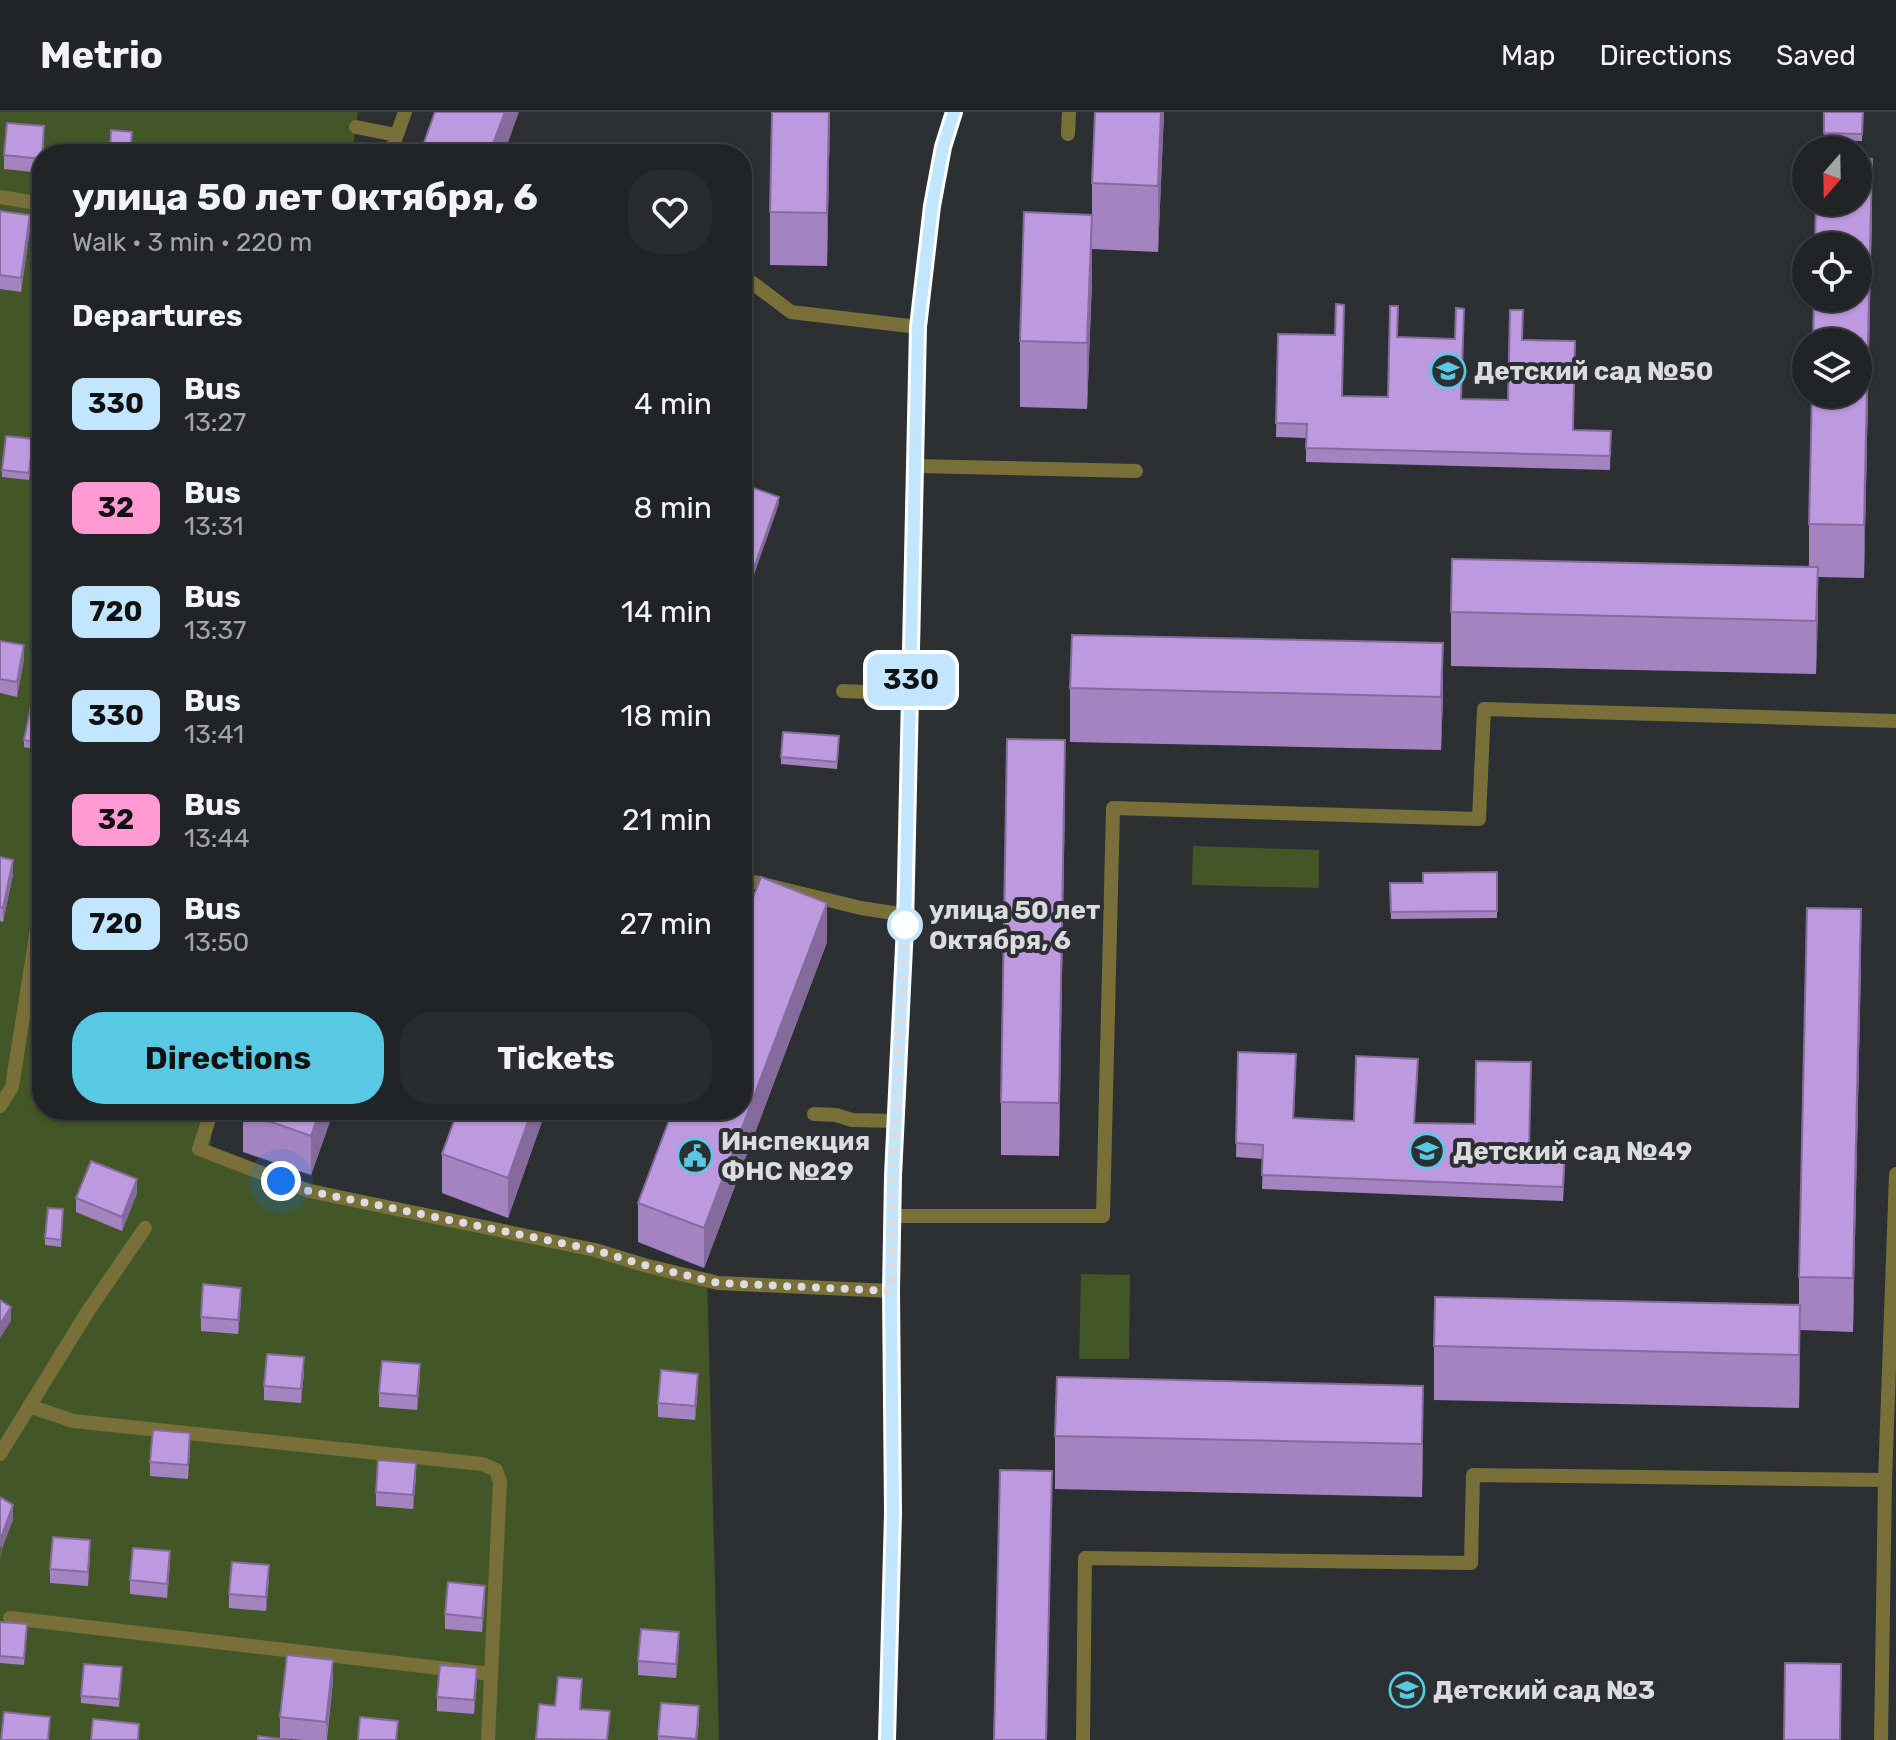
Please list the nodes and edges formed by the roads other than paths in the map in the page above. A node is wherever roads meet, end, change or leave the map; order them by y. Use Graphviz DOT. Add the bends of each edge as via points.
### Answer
graph roads {
  1 [pos="405,112"];
  2 [pos="954,112"];
  3 [pos="1069,112"];
  4 [pos="356,127"];
  5 [pos="1068,134"];
  6 [pos="396,135"];
  7 [pos="393,144"];
  8 [pos="0,197"];
  9 [pos="32,202"];
  10 [pos="752,283"];
  11 [pos="918,327"];
  12 [pos="915,466"];
  13 [pos="1136,471"];
  14 [pos="843,691"];
  15 [pos="911,694"];
  16 [pos="1896,721"];
  17 [pos="752,881"];
  18 [pos="906,915"];
  19 [pos="32,960"];
  20 [pos="0,1106"];
  21 [pos="814,1114"];
  22 [pos="209,1120"];
  23 [pos="895,1121"];
  24 [pos="1896,1174"];
  25 [pos="893,1216"];
  26 [pos="145,1228"];
  27 [pos="891,1291"];
  28 [pos="29,1406"];
  29 [pos="0,1454"];
  30 [pos="1885,1480"];
  31 [pos="10,1618"];
  32 [pos="491,1674"];
  33 [pos="488,1740"];
  34 [pos="887,1740"];
  35 [pos="1083,1740"];
  36 [pos="1881,1740"];
  1 -- 6 [label="lane"];
  2 -- 11 [label="street" via="932,206"];
  3 -- 5 [label="lane"];
  4 -- 6 [label="lane"];
  6 -- 7 [label="lane"];
  8 -- 9 [label="lane"];
  10 -- 11 [label="lane" via="791,312"];
  11 -- 12 [label="street"];
  12 -- 13 [label="lane"];
  12 -- 15 [label="street"];
  14 -- 15 [label="lane"];
  15 -- 18 [label="street"];
  16 -- 25 [label="lane" via="1484,709 1479,819 1113,808 1103,1216"];
  17 -- 18 [label="lane"];
  18 -- 23 [label="street"];
  19 -- 20 [label="lane" via="12,1087"];
  21 -- 23 [label="lane"];
  22 -- 27 [label="lane" via="199,1149 309,1191 595,1250 718,1283"];
  23 -- 25 [label="street"];
  24 -- 30 [label="lane"];
  25 -- 27 [label="street"];
  26 -- 28 [label="lane"];
  27 -- 34 [label="street"];
  28 -- 29 [label="lane"];
  28 -- 32 [label="lane" via="73,1421 482,1464 496,1470 500,1482"];
  30 -- 35 [label="lane" via="1473,1475 1471,1563 1085,1558"];
  30 -- 36 [label="lane"];
  31 -- 32 [label="lane"];
  32 -- 33 [label="lane"];
}
